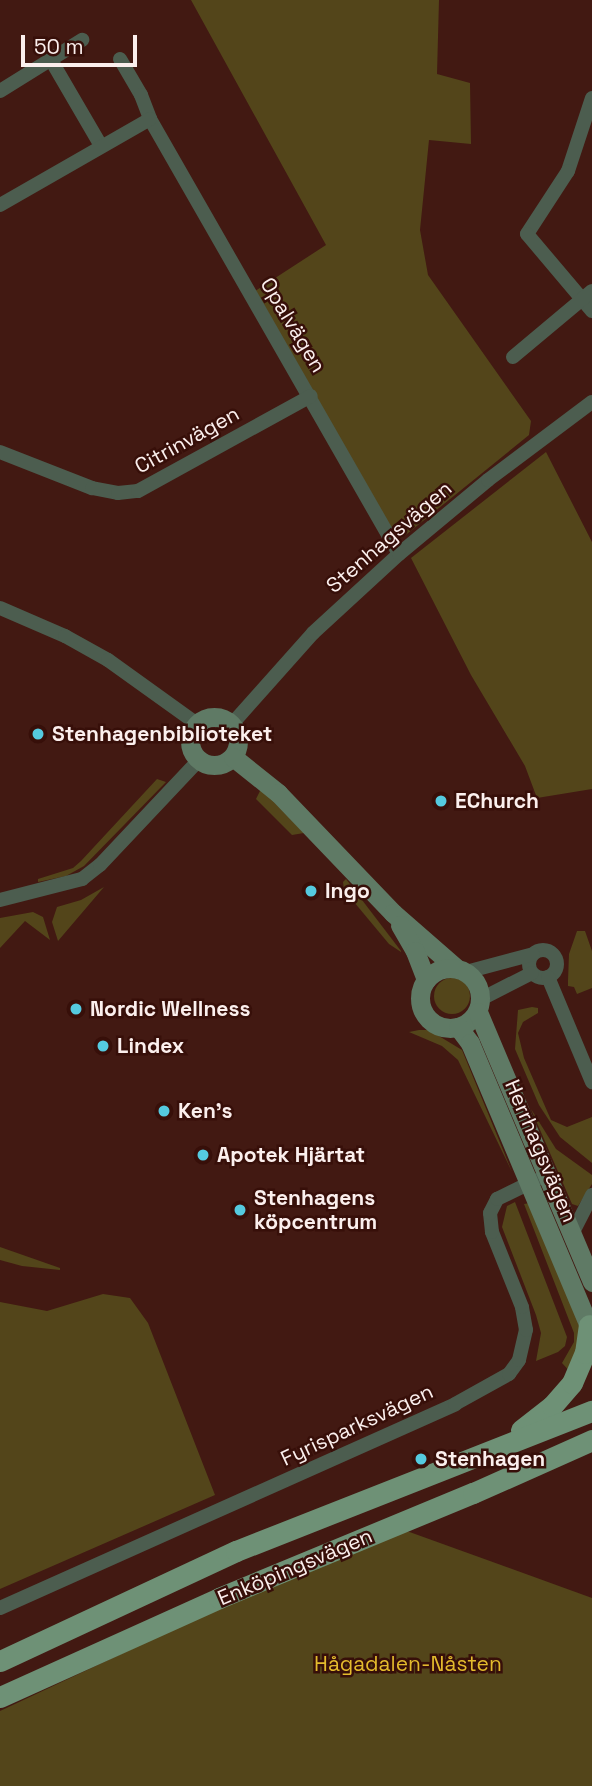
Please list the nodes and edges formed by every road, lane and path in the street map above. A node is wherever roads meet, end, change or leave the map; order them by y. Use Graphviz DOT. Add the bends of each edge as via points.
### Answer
graph roads {
  1 [pos="82,40"];
  2 [pos="120,59"];
  3 [pos="51,60"];
  4 [pos="0,91"];
  5 [pos="592,98"];
  6 [pos="150,119"];
  7 [pos="101,146"];
  8 [pos="0,205"];
  9 [pos="589,301"];
  10 [pos="513,357"];
  11 [pos="310,396"];
  12 [pos="592,402"];
  13 [pos="0,453"];
  14 [pos="399,554"];
  15 [pos="0,608"];
  16 [pos="197,724"];
  17 [pos="232,724"];
  18 [pos="233,757"];
  19 [pos="199,760"];
  20 [pos="0,900"];
  21 [pos="393,913"];
  22 [pos="533,954"];
  23 [pos="461,970"];
  24 [pos="532,973"];
  25 [pos="548,977"];
  26 [pos="426,980"];
  27 [pos="480,1006"];
  28 [pos="458,1027"];
  29 [pos="592,1082"];
  30 [pos="539,1179"];
  31 [pos="592,1195"];
  32 [pos="572,1234"];
  33 [pos="592,1282"];
  34 [pos="591,1329"];
  35 [pos="592,1411"];
  36 [pos="592,1440"];
  37 [pos="502,1445"];
  38 [pos="0,1608"];
  39 [pos="0,1661"];
  40 [pos="0,1697"];
  1 -- 3 [label="street"];
  2 -- 6 [label="street, Opalvägen"];
  3 -- 4 [label="street"];
  3 -- 7 [label="street"];
  5 -- 9 [label="street" via="568,171 527,234"];
  6 -- 7 [label="street"];
  6 -- 11 [label="street, Opalvägen"];
  7 -- 8 [label="street"];
  9 -- 10 [label="street"];
  11 -- 13 [label="street, Citrinvägen" via="138,491 92,488"];
  11 -- 14 [label="street, Opalvägen"];
  12 -- 14 [label="street, Stenhagsvägen"];
  14 -- 17 [label="street, Stenhagsvägen" via="313,633"];
  15 -- 16 [label="street" via="108,660"];
  16 -- 17 [label="street" via="210,717"];
  16 -- 19 [label="street" via="190,746"];
  17 -- 18 [label="street" via="239,744"];
  18 -- 19 [label="street" via="216,765"];
  18 -- 21 [label="street" via="278,793"];
  19 -- 20 [label="street" via="82,879"];
  21 -- 23 [label="street"];
  21 -- 26 [label="street"];
  22 -- 23 [label="street"];
  22 -- 24 [label="street" via="528,962"];
  22 -- 25 [label="street" via="544,950 554,956 556,965"];
  23 -- 26 [label="street" via="436,972"];
  23 -- 27 [label="street" via="478,985"];
  24 -- 25 [label="street"];
  24 -- 27 [label="street"];
  25 -- 29 [label="street"];
  26 -- 28 [label="street" via="420,999 429,1020 440,1027"];
  27 -- 28 [label="street" via="471,1021"];
  27 -- 30 [label="street, Herrhagsvägen"];
  28 -- 30 [label="street, Herrhagsvägen"];
  30 -- 32 [label="street, Herrhagsvägen"];
  30 -- 34 [label="street, Herrhagsvägen"];
  30 -- 38 [label="street, Fyrisparksvägen" via="498,1199 490,1213 492,1232 522,1307 526,1330 519,1360 509,1374 455,1404"];
  31 -- 32 [label="street"];
  32 -- 33 [label="street, Herrhagsvägen"];
  34 -- 37 [label="main road" via="566,1391"];
  35 -- 37 [label="main road, Enköpingsvägen"];
  36 -- 40 [label="main road, Enköpingsvägen" via="219,1598"];
  37 -- 39 [label="main road, Enköpingsvägen" via="236,1551"];
}
